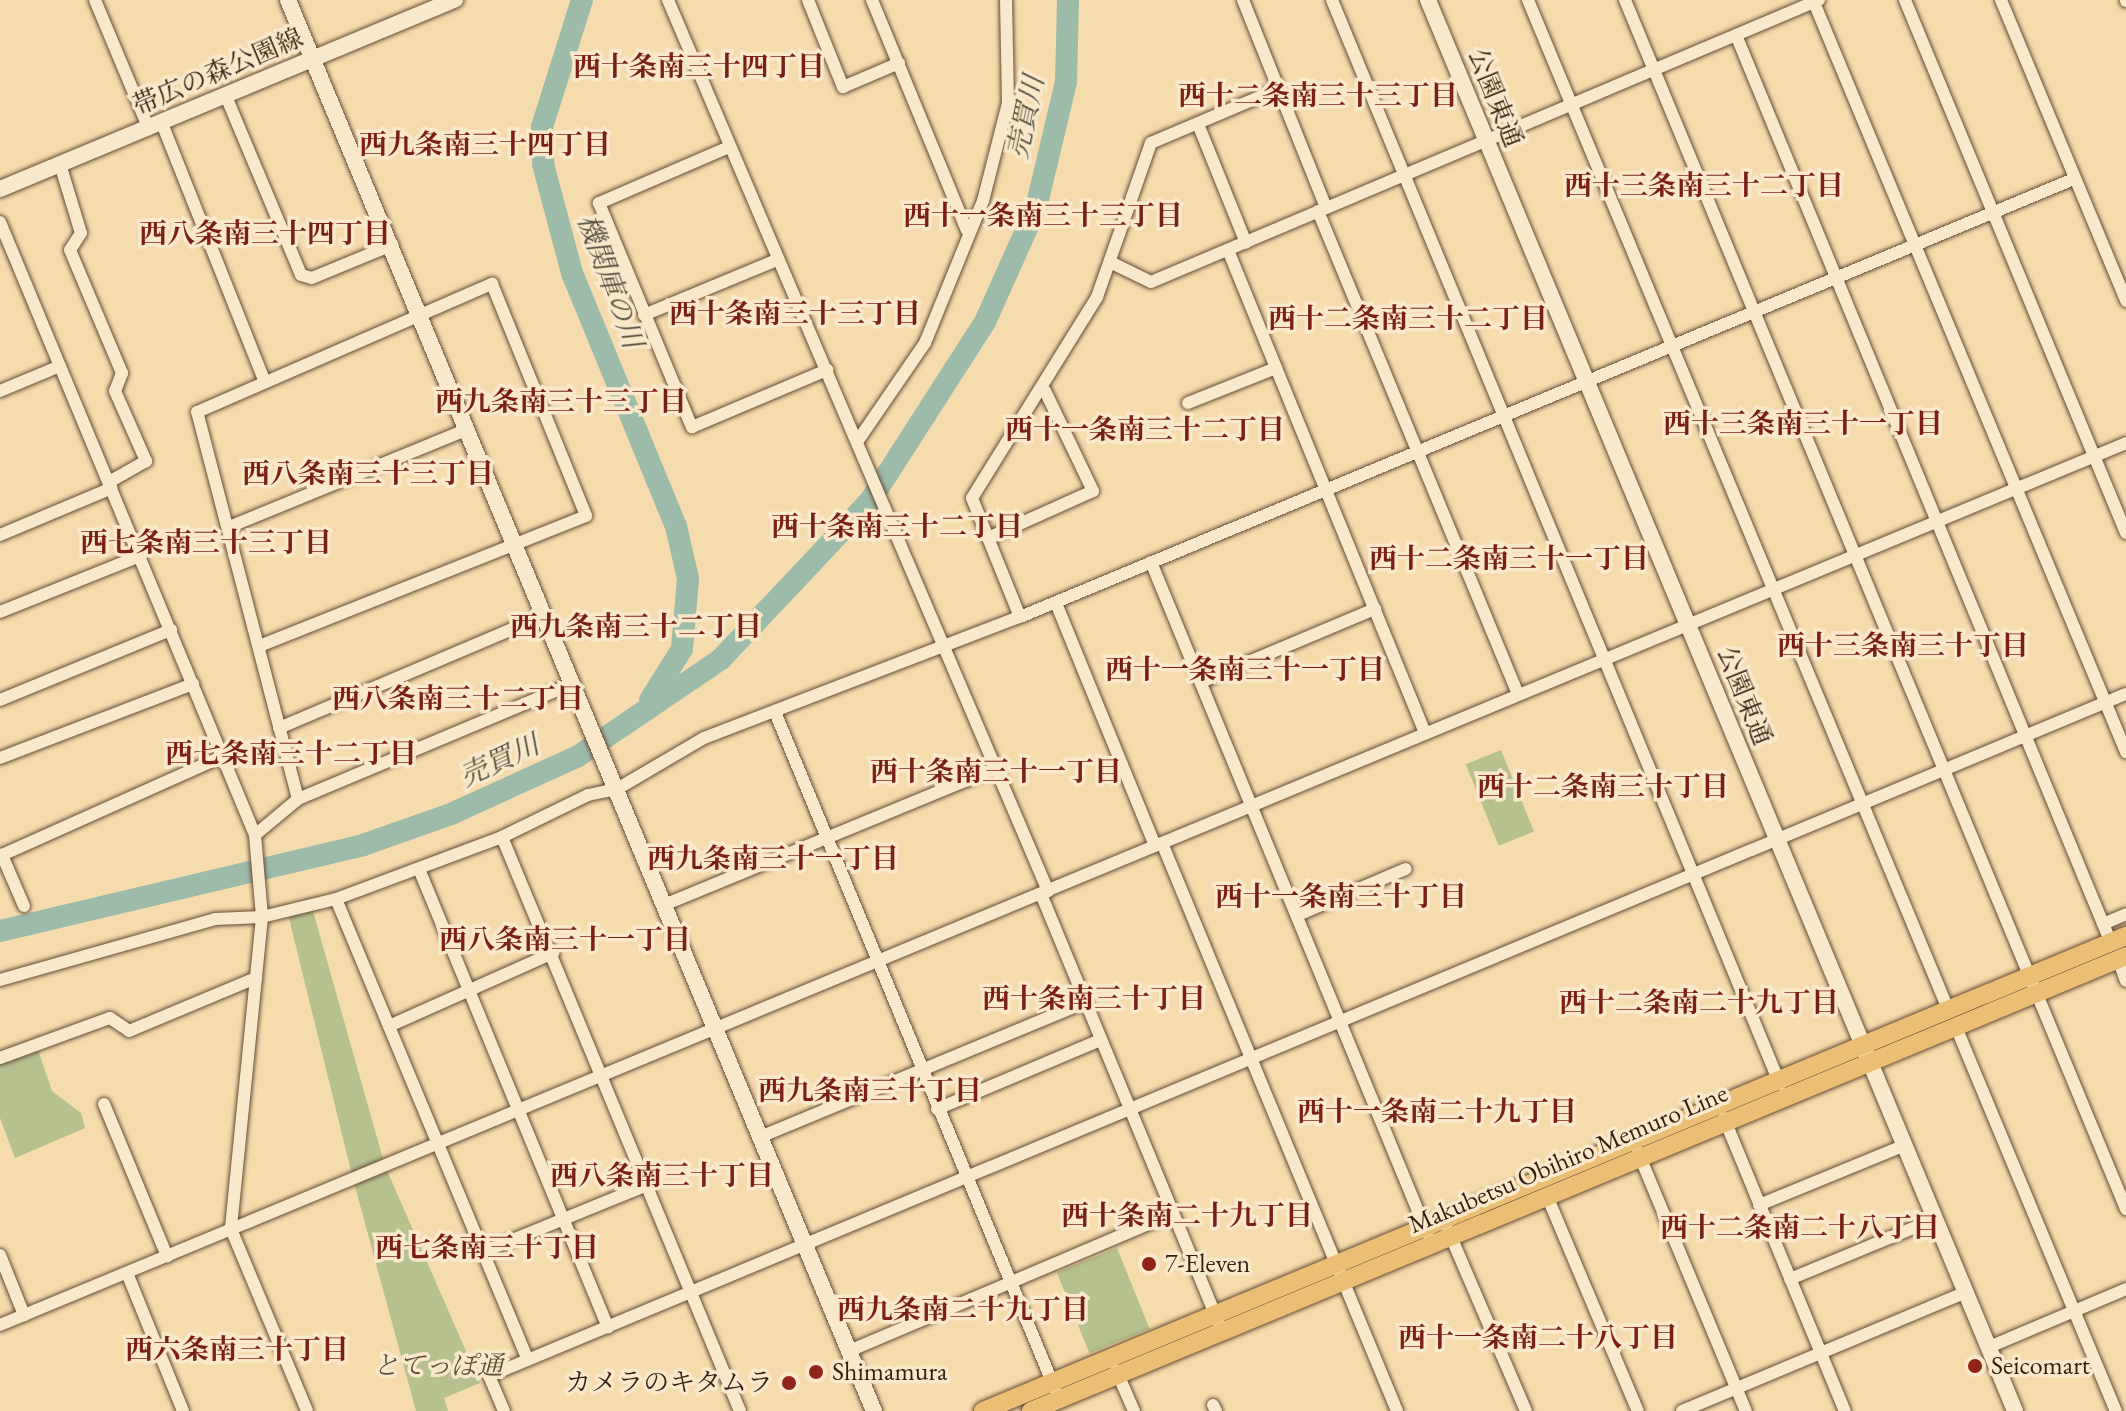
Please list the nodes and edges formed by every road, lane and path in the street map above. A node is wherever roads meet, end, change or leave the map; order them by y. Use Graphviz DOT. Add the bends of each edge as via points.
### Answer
graph roads {
  1 [pos="95,0"];
  2 [pos="288,0"];
  3 [pos="455,0"];
  4 [pos="668,0"];
  5 [pos="808,0"];
  6 [pos="872,0"];
  7 [pos="1006,0"];
  8 [pos="1244,0"];
  9 [pos="1332,0"];
  10 [pos="1428,0"];
  11 [pos="1528,0"];
  12 [pos="1625,0"];
  13 [pos="1905,0"];
  14 [pos="2001,0"];
  15 [pos="1815,1"];
  16 [pos="1736,35"];
  17 [pos="312,59"];
  18 [pos="899,63"];
  19 [pos="1653,70"];
  20 [pos="1278,89"];
  21 [pos="225,94"];
  22 [pos="1571,104"];
  23 [pos="154,124"];
  24 [pos="1198,124"];
  25 [pos="1486,140"];
  26 [pos="729,147"];
  27 [pos="60,164"];
  28 [pos="1403,174"];
  29 [pos="2074,179"];
  30 [pos="0,189"];
  31 [pos="1322,210"];
  32 [pos="1995,212"];
  33 [pos="0,222"];
  34 [pos="967,230"];
  35 [pos="1246,243"];
  36 [pos="1913,244"];
  37 [pos="392,245"];
  38 [pos="1228,250"];
  39 [pos="777,260"];
  40 [pos="1112,263"];
  41 [pos="1835,276"];
  42 [pos="2126,301"];
  43 [pos="1755,311"];
  44 [pos="421,315"];
  45 [pos="644,315"];
  46 [pos="1673,344"];
  47 [pos="60,366"];
  48 [pos="1276,368"];
  49 [pos="827,370"];
  50 [pos="1585,380"];
  51 [pos="265,382"];
  52 [pos="0,391"];
  53 [pos="1045,391"];
  54 [pos="1188,403"];
  55 [pos="1503,417"];
  56 [pos="466,430"];
  57 [pos="861,443"];
  58 [pos="2126,443"];
  59 [pos="1418,454"];
  60 [pos="2095,457"];
  61 [pos="110,485"];
  62 [pos="1326,489"];
  63 [pos="2016,489"];
  64 [pos="1936,522"];
  65 [pos="229,527"];
  66 [pos="2126,533"];
  67 [pos="0,535"];
  68 [pos="988,538"];
  69 [pos="513,544"];
  70 [pos="1855,555"];
  71 [pos="140,556"];
  72 [pos="1151,562"];
  73 [pos="1772,588"];
  74 [pos="1056,603"];
  75 [pos="1375,609"];
  76 [pos="0,612"];
  77 [pos="543,616"];
  78 [pos="1020,617"];
  79 [pos="1688,623"];
  80 [pos="171,630"];
  81 [pos="259,646"];
  82 [pos="946,646"];
  83 [pos="1603,658"];
  84 [pos="1201,682"];
  85 [pos="193,684"];
  86 [pos="575,692"];
  87 [pos="1518,694"];
  88 [pos="2126,694"];
  89 [pos="0,700"];
  90 [pos="2106,702"];
  91 [pos="775,712"];
  92 [pos="279,728"];
  93 [pos="1425,733"];
  94 [pos="2025,736"];
  95 [pos="2126,752"];
  96 [pos="223,756"];
  97 [pos="0,758"];
  98 [pos="996,768"];
  99 [pos="1944,770"];
  100 [pos="614,782"];
  101 [pos="298,799"];
  102 [pos="1252,805"];
  103 [pos="1863,805"];
  104 [pos="502,837"];
  105 [pos="828,838"];
  106 [pos="255,839"];
  107 [pos="1778,841"];
  108 [pos="1158,844"];
  109 [pos="419,869"];
  110 [pos="1406,869"];
  111 [pos="1692,878"];
  112 [pos="1045,893"];
  113 [pos="336,899"];
  114 [pos="664,905"];
  115 [pos="24,906"];
  116 [pos="262,912"];
  117 [pos="2126,914"];
  118 [pos="1298,915"];
  119 [pos="2103,924"];
  120 [pos="2120,949"];
  121 [pos="553,953"];
  122 [pos="877,961"];
  123 [pos="256,978"];
  124 [pos="2126,979"];
  125 [pos="0,980"];
  126 [pos="2033,985"];
  127 [pos="469,991"];
  128 [pos="1086,1002"];
  129 [pos="1948,1009"];
  130 [pos="1341,1022"];
  131 [pos="389,1026"];
  132 [pos="1956,1027"];
  133 [pos="714,1028"];
  134 [pos="1100,1040"];
  135 [pos="1867,1053"];
  136 [pos="1250,1057"];
  137 [pos="0,1058"];
  138 [pos="922,1072"];
  139 [pos="602,1076"];
  140 [pos="1782,1088"];
  141 [pos="104,1104"];
  142 [pos="937,1109"];
  143 [pos="1129,1109"];
  144 [pos="518,1110"];
  145 [pos="1721,1113"];
  146 [pos="760,1137"];
  147 [pos="438,1144"];
  148 [pos="1905,1145"];
  149 [pos="1636,1149"];
  150 [pos="965,1176"];
  151 [pos="647,1185"];
  152 [pos="1547,1196"];
  153 [pos="1759,1205"];
  154 [pos="2126,1209"];
  155 [pos="1172,1214"];
  156 [pos="563,1219"];
  157 [pos="1935,1219"];
  158 [pos="1447,1228"];
  159 [pos="231,1229"];
  160 [pos="1428,1236"];
  161 [pos="805,1244"];
  162 [pos="483,1252"];
  163 [pos="0,1255"];
  164 [pos="167,1256"];
  165 [pos="1340,1272"];
  166 [pos="127,1273"];
  167 [pos="1790,1279"];
  168 [pos="1011,1284"];
  169 [pos="2126,1289"];
  170 [pos="1966,1292"];
  171 [pos="691,1293"];
  172 [pos="2074,1311"];
  173 [pos="24,1315"];
  174 [pos="1219,1323"];
  175 [pos="0,1325"];
  176 [pos="608,1328"];
  177 [pos="1989,1347"];
  178 [pos="849,1351"];
  179 [pos="1821,1353"];
  180 [pos="528,1360"];
  181 [pos="1114,1366"];
  182 [pos="1736,1389"];
  183 [pos="1056,1391"];
  184 [pos="1010,1406"];
  185 [pos="183,1411"];
  186 [pos="307,1411"];
  187 [pos="504,1411"];
  188 [pos="740,1411"];
  189 [pos="874,1411"];
  190 [pos="983,1411"];
  191 [pos="1031,1411"];
  192 [pos="1134,1411"];
  193 [pos="1397,1411"];
  194 [pos="1526,1411"];
  195 [pos="1638,1411"];
  196 [pos="1682,1411"];
  197 [pos="1746,1411"];
  198 [pos="1845,1411"];
  199 [pos="2015,1411"];
  200 [pos="2116,1411"];
  1 -- 23 [label="street"];
  2 -- 17 [label="street"];
  3 -- 17 [label="street, 帯広の森公園線"];
  4 -- 26 [label="street"];
  5 -- 18 [label="street" via="843,87"];
  6 -- 18 [label="street"];
  7 -- 34 [label="street" via="1008,103 983,201"];
  8 -- 20 [label="street"];
  9 -- 28 [label="street"];
  10 -- 25 [label="street, 公園東通"];
  11 -- 22 [label="street"];
  12 -- 19 [label="street"];
  13 -- 32 [label="street"];
  14 -- 29 [label="street"];
  15 -- 16 [label="street"];
  15 -- 36 [label="street"];
  16 -- 19 [label="street"];
  16 -- 41 [label="street"];
  17 -- 21 [label="street, 帯広の森公園線"];
  17 -- 37 [label="street"];
  18 -- 34 [label="street"];
  19 -- 22 [label="street"];
  19 -- 43 [label="street"];
  20 -- 24 [label="street"];
  20 -- 31 [label="street"];
  21 -- 23 [label="street, 帯広の森公園線"];
  21 -- 37 [label="street" via="301,275 312,278"];
  22 -- 25 [label="street"];
  22 -- 46 [label="street"];
  23 -- 27 [label="street, 帯広の森公園線"];
  23 -- 51 [label="street"];
  24 -- 35 [label="street"];
  24 -- 40 [label="street" via="1151,143"];
  25 -- 28 [label="street"];
  25 -- 50 [label="street, 公園東通"];
  26 -- 39 [label="street"];
  26 -- 45 [label="street" via="599,203"];
  27 -- 30 [label="street, 帯広の森公園線"];
  27 -- 61 [label="street" via="81,233 70,250 122,373 115,391 146,461"];
  28 -- 31 [label="street"];
  28 -- 55 [label="street"];
  29 -- 32 [label="street"];
  29 -- 42 [label="street"];
  31 -- 35 [label="street"];
  31 -- 59 [label="street"];
  32 -- 36 [label="street"];
  32 -- 60 [label="street"];
  33 -- 47 [label="street"];
  34 -- 57 [label="street" via="925,343"];
  35 -- 38 [label="street"];
  36 -- 41 [label="street"];
  36 -- 63 [label="street"];
  37 -- 44 [label="street"];
  38 -- 40 [label="street" via="1151,282"];
  38 -- 48 [label="street"];
  39 -- 45 [label="street"];
  39 -- 49 [label="street"];
  40 -- 53 [label="street"];
  41 -- 43 [label="street"];
  41 -- 64 [label="street"];
  43 -- 46 [label="street"];
  43 -- 70 [label="street"];
  44 -- 51 [label="street"];
  44 -- 56 [label="street"];
  44 -- 69 [label="street" via="492,284 586,516"];
  45 -- 49 [label="street" via="692,427"];
  46 -- 50 [label="street"];
  46 -- 73 [label="street"];
  47 -- 52 [label="street"];
  47 -- 61 [label="street"];
  48 -- 54 [label="street"];
  48 -- 62 [label="street"];
  49 -- 57 [label="street"];
  50 -- 55 [label="street"];
  50 -- 79 [label="street, 公園東通"];
  51 -- 65 [label="street" via="197,412"];
  53 -- 68 [label="street" via="972,498"];
  53 -- 68 [label="street" via="1093,491"];
  55 -- 59 [label="street"];
  55 -- 83 [label="street"];
  56 -- 65 [label="street"];
  56 -- 69 [label="street"];
  57 -- 82 [label="street"];
  58 -- 60 [label="street"];
  59 -- 62 [label="street"];
  59 -- 87 [label="street"];
  60 -- 63 [label="street"];
  60 -- 66 [label="street"];
  61 -- 67 [label="street"];
  61 -- 71 [label="street"];
  62 -- 72 [label="street"];
  62 -- 75 [label="street"];
  63 -- 64 [label="street"];
  63 -- 90 [label="street"];
  64 -- 70 [label="street"];
  64 -- 94 [label="street"];
  65 -- 81 [label="street"];
  68 -- 78 [label="street"];
  69 -- 77 [label="street"];
  69 -- 81 [label="street"];
  70 -- 73 [label="street"];
  70 -- 99 [label="street"];
  71 -- 76 [label="street"];
  71 -- 80 [label="street"];
  72 -- 74 [label="street"];
  72 -- 84 [label="street"];
  73 -- 79 [label="street"];
  73 -- 103 [label="street"];
  74 -- 78 [label="street"];
  74 -- 108 [label="street"];
  75 -- 84 [label="street"];
  75 -- 93 [label="street"];
  77 -- 86 [label="street"];
  77 -- 92 [label="street"];
  78 -- 82 [label="street"];
  79 -- 83 [label="street"];
  79 -- 107 [label="street, 公園東通"];
  80 -- 85 [label="street"];
  80 -- 89 [label="street"];
  81 -- 92 [label="street"];
  82 -- 91 [label="street"];
  82 -- 98 [label="street"];
  83 -- 87 [label="street"];
  83 -- 111 [label="street"];
  84 -- 102 [label="street"];
  85 -- 96 [label="street"];
  85 -- 97 [label="street"];
  86 -- 100 [label="street"];
  86 -- 101 [label="street"];
  87 -- 93 [label="street"];
  88 -- 90 [label="street"];
  90 -- 94 [label="street"];
  90 -- 95 [label="street"];
  91 -- 100 [label="street" via="704,738"];
  91 -- 105 [label="street"];
  92 -- 101 [label="street"];
  93 -- 102 [label="street"];
  94 -- 99 [label="street"];
  94 -- 119 [label="street"];
  96 -- 106 [label="street"];
  96 -- 115 [label="street" via="2,855"];
  98 -- 105 [label="street"];
  98 -- 112 [label="street"];
  99 -- 103 [label="street"];
  99 -- 126 [label="street"];
  100 -- 104 [label="street"];
  100 -- 114 [label="street"];
  101 -- 106 [label="street"];
  102 -- 108 [label="street"];
  102 -- 118 [label="street"];
  103 -- 107 [label="street"];
  103 -- 129 [label="street"];
  104 -- 109 [label="street"];
  104 -- 121 [label="street"];
  105 -- 114 [label="street"];
  105 -- 122 [label="street"];
  106 -- 116 [label="street"];
  107 -- 111 [label="street"];
  107 -- 135 [label="street, 公園東通"];
  108 -- 112 [label="street"];
  108 -- 136 [label="street"];
  109 -- 113 [label="street"];
  109 -- 127 [label="street"];
  110 -- 118 [label="street"];
  111 -- 130 [label="street"];
  111 -- 140 [label="street"];
  112 -- 122 [label="street"];
  112 -- 128 [label="street"];
  113 -- 116 [label="street"];
  113 -- 131 [label="street"];
  114 -- 133 [label="street"];
  116 -- 123 [label="street"];
  116 -- 125 [label="street" via="215,919"];
  117 -- 119 [label="street"];
  118 -- 130 [label="street"];
  119 -- 120 [label="street"];
  120 -- 124 [label="street"];
  120 -- 126 [label="main road, Makubetsu Obihiro Memuro Line"];
  121 -- 127 [label="street"];
  121 -- 139 [label="street"];
  122 -- 133 [label="street"];
  122 -- 138 [label="street"];
  123 -- 137 [label="street" via="129,1031 110,1018"];
  123 -- 159 [label="street"];
  126 -- 129 [label="main road, Makubetsu Obihiro Memuro Line"];
  126 -- 132 [label="main road, Makubetsu Obihiro Memuro Line"];
  126 -- 154 [label="street"];
  127 -- 131 [label="street"];
  127 -- 144 [label="street"];
  128 -- 134 [label="street"];
  128 -- 138 [label="street"];
  129 -- 135 [label="main road, Makubetsu Obihiro Memuro Line"];
  130 -- 136 [label="street"];
  130 -- 160 [label="street"];
  131 -- 147 [label="street"];
  132 -- 135 [label="main road, Makubetsu Obihiro Memuro Line"];
  132 -- 172 [label="street"];
  133 -- 139 [label="street"];
  133 -- 146 [label="street"];
  134 -- 142 [label="street"];
  134 -- 143 [label="street"];
  135 -- 140 [label="main road, Makubetsu Obihiro Memuro Line"];
  135 -- 148 [label="street, 公園東通"];
  136 -- 143 [label="street"];
  136 -- 165 [label="street"];
  138 -- 142 [label="street"];
  138 -- 146 [label="street"];
  139 -- 144 [label="street"];
  139 -- 151 [label="street"];
  140 -- 145 [label="main road, Makubetsu Obihiro Memuro Line"];
  141 -- 164 [label="street"];
  142 -- 150 [label="street"];
  143 -- 150 [label="street"];
  143 -- 155 [label="street"];
  144 -- 147 [label="street"];
  144 -- 156 [label="street"];
  145 -- 149 [label="main road, Makubetsu Obihiro Memuro Line"];
  145 -- 153 [label="street"];
  146 -- 161 [label="street"];
  147 -- 159 [label="street"];
  147 -- 162 [label="street"];
  148 -- 153 [label="street"];
  148 -- 157 [label="street, 公園東通"];
  149 -- 152 [label="main road, Makubetsu Obihiro Memuro Line"];
  149 -- 158 [label="main road, Makubetsu Obihiro Memuro Line"];
  149 -- 182 [label="street"];
  150 -- 161 [label="street"];
  150 -- 168 [label="street"];
  151 -- 156 [label="street"];
  151 -- 171 [label="street"];
  152 -- 158 [label="main road, Makubetsu Obihiro Memuro Line"];
  152 -- 195 [label="street"];
  153 -- 167 [label="street"];
  155 -- 168 [label="street"];
  155 -- 174 [label="street"];
  156 -- 162 [label="street"];
  156 -- 176 [label="street"];
  157 -- 167 [label="street"];
  157 -- 170 [label="street, 公園東通"];
  158 -- 160 [label="main road, Makubetsu Obihiro Memuro Line"];
  158 -- 194 [label="street"];
  159 -- 164 [label="street"];
  159 -- 186 [label="street"];
  160 -- 165 [label="main road, Makubetsu Obihiro Memuro Line"];
  161 -- 171 [label="street"];
  161 -- 178 [label="street"];
  162 -- 180 [label="street"];
  163 -- 173 [label="street"];
  164 -- 166 [label="street"];
  165 -- 174 [label="main road, Makubetsu Obihiro Memuro Line"];
  165 -- 193 [label="street"];
  166 -- 173 [label="street"];
  166 -- 185 [label="street"];
  167 -- 179 [label="street"];
  168 -- 178 [label="street"];
  168 -- 183 [label="street"];
  169 -- 172 [label="street"];
  170 -- 177 [label="street, 公園東通"];
  170 -- 179 [label="street"];
  171 -- 176 [label="street"];
  171 -- 188 [label="street"];
  172 -- 177 [label="street"];
  172 -- 200 [label="street"];
  173 -- 175 [label="street"];
  174 -- 181 [label="main road, Makubetsu Obihiro Memuro Line"];
  176 -- 180 [label="street"];
  177 -- 199 [label="street, 公園東通"];
  178 -- 189 [label="street"];
  179 -- 182 [label="street"];
  179 -- 198 [label="street"];
  180 -- 187 [label="street" via="489,1376"];
  181 -- 183 [label="main road, Makubetsu Obihiro Memuro Line"];
  181 -- 192 [label="street"];
  182 -- 196 [label="street"];
  182 -- 197 [label="street"];
  183 -- 184 [label="main road, Makubetsu Obihiro Memuro Line"];
  183 -- 191 [label="main road, Makubetsu Obihiro Memuro Line"];
  184 -- 190 [label="main road, Makubetsu Obihiro Memuro Line"];
}
